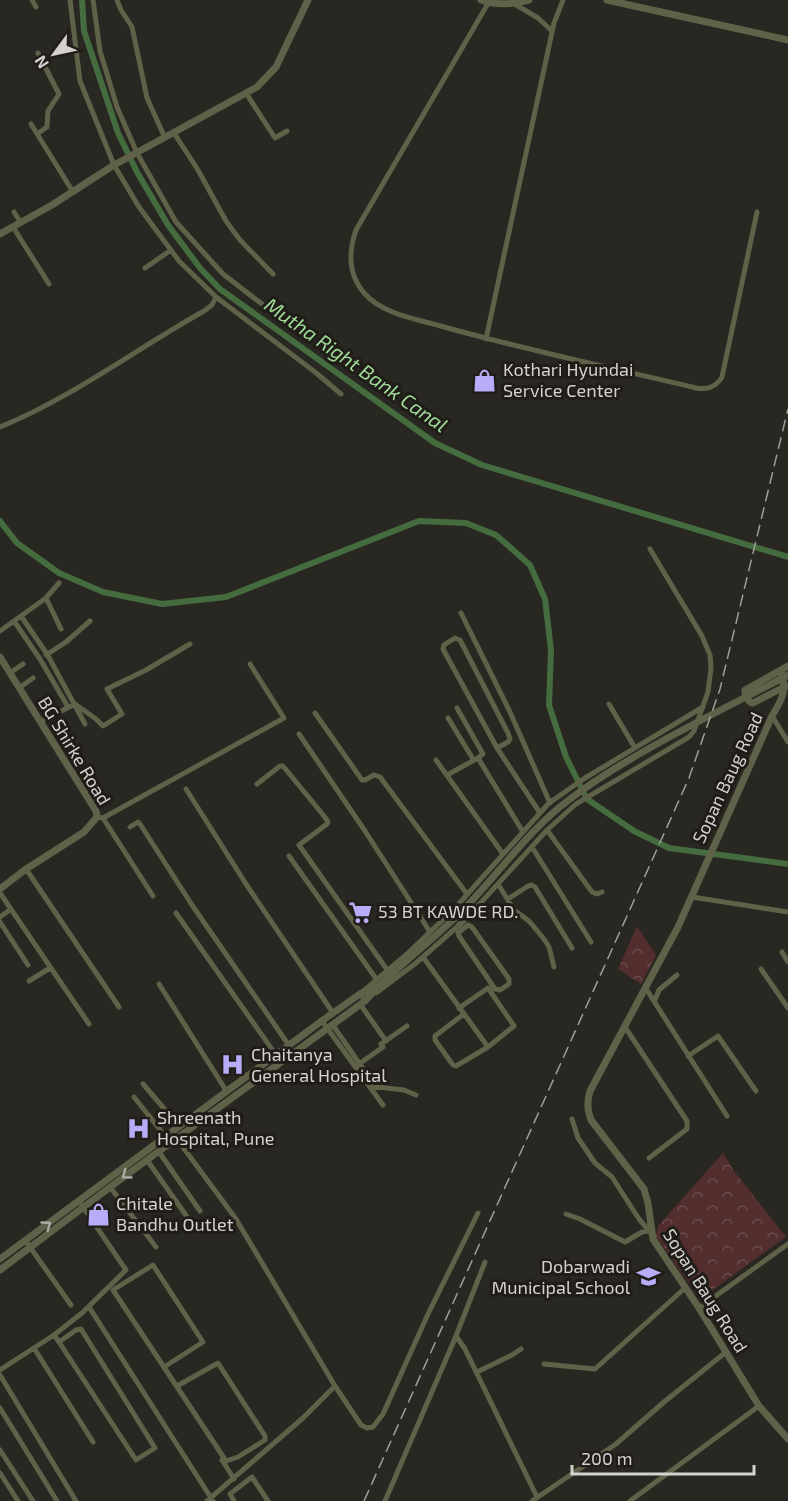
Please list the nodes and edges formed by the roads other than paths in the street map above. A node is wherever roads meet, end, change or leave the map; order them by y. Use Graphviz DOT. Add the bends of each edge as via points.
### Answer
graph roads {
  1 [pos="32,0"];
  2 [pos="70,0"];
  3 [pos="93,0"];
  4 [pos="117,0"];
  5 [pos="308,0"];
  6 [pos="529,0"];
  7 [pos="563,0"];
  8 [pos="607,0"];
  9 [pos="486,1"];
  10 [pos="513,3"];
  11 [pos="36,8"];
  12 [pos="552,31"];
  13 [pos="788,40"];
  14 [pos="38,53"];
  15 [pos="246,93"];
  16 [pos="31,124"];
  17 [pos="287,131"];
  18 [pos="174,133"];
  19 [pos="37,134"];
  20 [pos="165,138"];
  21 [pos="135,154"];
  22 [pos="116,164"];
  23 [pos="73,192"];
  24 [pos="14,212"];
  25 [pos="757,212"];
  26 [pos="21,223"];
  27 [pos="13,227"];
  28 [pos="0,234"];
  29 [pos="171,250"];
  30 [pos="145,268"];
  31 [pos="273,274"];
  32 [pos="49,284"];
  33 [pos="216,297"];
  34 [pos="280,318"];
  35 [pos="486,339"];
  36 [pos="341,394"];
  37 [pos="0,427"];
  38 [pos="650,549"];
  39 [pos="59,583"];
  40 [pos="46,598"];
  41 [pos="462,613"];
  42 [pos="21,616"];
  43 [pos="14,621"];
  44 [pos="90,621"];
  45 [pos="61,629"];
  46 [pos="0,631"];
  47 [pos="190,644"];
  48 [pos="47,654"];
  49 [pos="0,657"];
  50 [pos="40,659"];
  51 [pos="23,664"];
  52 [pos="250,664"];
  53 [pos="788,666"];
  54 [pos="781,671"];
  55 [pos="10,673"];
  56 [pos="788,675"];
  57 [pos="33,678"];
  58 [pos="787,686"];
  59 [pos="18,688"];
  60 [pos="75,704"];
  61 [pos="609,704"];
  62 [pos="68,707"];
  63 [pos="704,707"];
  64 [pos="457,708"];
  65 [pos="315,712"];
  66 [pos="772,717"];
  67 [pos="448,718"];
  68 [pos="40,722"];
  69 [pos="85,724"];
  70 [pos="299,734"];
  71 [pos="788,742"];
  72 [pos="497,748"];
  73 [pos="635,748"];
  74 [pos="476,758"];
  75 [pos="436,760"];
  76 [pos="447,775"];
  77 [pos="257,784"];
  78 [pos="186,789"];
  79 [pos="550,803"];
  80 [pos="540,813"];
  81 [pos="100,818"];
  82 [pos="130,827"];
  83 [pos="547,830"];
  84 [pos="523,832"];
  85 [pos="532,847"];
  86 [pos="503,854"];
  87 [pos="289,856"];
  88 [pos="26,870"];
  89 [pos="498,884"];
  90 [pos="0,891"];
  91 [pos="602,892"];
  92 [pos="467,894"];
  93 [pos="153,896"];
  94 [pos="692,897"];
  95 [pos="508,899"];
  96 [pos="11,909"];
  97 [pos="788,912"];
  98 [pos="176,913"];
  99 [pos="0,917"];
  100 [pos="0,922"];
  101 [pos="461,927"];
  102 [pos="430,932"];
  103 [pos="591,942"];
  104 [pos="572,948"];
  105 [pos="782,952"];
  106 [pos="423,957"];
  107 [pos="788,962"];
  108 [pos="28,965"];
  109 [pos="554,966"];
  110 [pos="50,968"];
  111 [pos="761,969"];
  112 [pos="387,970"];
  113 [pos="677,975"];
  114 [pos="29,981"];
  115 [pos="378,982"];
  116 [pos="159,984"];
  117 [pos="645,987"];
  118 [pos="360,994"];
  119 [pos="654,1001"];
  120 [pos="362,1003"];
  121 [pos="787,1006"];
  122 [pos="119,1007"];
  123 [pos="459,1008"];
  124 [pos="333,1013"];
  125 [pos="464,1014"];
  126 [pos="322,1021"];
  127 [pos="89,1024"];
  128 [pos="330,1026"];
  129 [pos="407,1026"];
  130 [pos="625,1027"];
  131 [pos="386,1041"];
  132 [pos="488,1047"];
  133 [pos="291,1049"];
  134 [pos="276,1055"];
  135 [pos="688,1056"];
  136 [pos="359,1064"];
  137 [pos="254,1072"];
  138 [pos="366,1073"];
  139 [pos="259,1079"];
  140 [pos="143,1083"];
  141 [pos="369,1086"];
  142 [pos="227,1092"];
  143 [pos="756,1092"];
  144 [pos="416,1095"];
  145 [pos="134,1097"];
  146 [pos="383,1105"];
  147 [pos="727,1116"];
  148 [pos="572,1119"];
  149 [pos="179,1126"];
  150 [pos="172,1131"];
  151 [pos="165,1136"];
  152 [pos="177,1139"];
  153 [pos="159,1152"];
  154 [pos="650,1158"];
  155 [pos="147,1160"];
  156 [pos="110,1187"];
  157 [pos="79,1200"];
  158 [pos="84,1208"];
  159 [pos="200,1211"];
  160 [pos="478,1213"];
  161 [pos="566,1214"];
  162 [pos="190,1221"];
  163 [pos="650,1232"];
  164 [pos="26,1240"];
  165 [pos="788,1244"];
  166 [pos="156,1247"];
  167 [pos="30,1248"];
  168 [pos="0,1259"];
  169 [pos="485,1262"];
  170 [pos="0,1270"];
  171 [pos="126,1270"];
  172 [pos="132,1278"];
  173 [pos="110,1287"];
  174 [pos="685,1288"];
  175 [pos="70,1305"];
  176 [pos="89,1307"];
  177 [pos="699,1308"];
  178 [pos="54,1335"];
  179 [pos="456,1335"];
  180 [pos="59,1342"];
  181 [pos="34,1348"];
  182 [pos="521,1348"];
  183 [pos="726,1352"];
  184 [pos="544,1365"];
  185 [pos="164,1367"];
  186 [pos="0,1370"];
  187 [pos="477,1372"];
  188 [pos="0,1375"];
  189 [pos="177,1386"];
  190 [pos="335,1386"];
  191 [pos="759,1406"];
  192 [pos="0,1408"];
  193 [pos="788,1439"];
  194 [pos="93,1442"];
  195 [pos="0,1450"];
  196 [pos="0,1473"];
  197 [pos="240,1474"];
  198 [pos="234,1479"];
  199 [pos="245,1482"];
  200 [pos="535,1499"];
  201 [pos="210,1500"];
  202 [pos="18,1501"];
  203 [pos="33,1501"];
  204 [pos="57,1501"];
  205 [pos="76,1501"];
  206 [pos="234,1501"];
  207 [pos="268,1501"];
  208 [pos="385,1501"];
  209 [pos="630,1501"];
  1 -- 11 [label="street"];
  2 -- 22 [label="street" via="80,81"];
  3 -- 21 [label="street" via="100,51"];
  4 -- 20 [label="street" via="132,27 147,98"];
  5 -- 15 [label="street" via="271,74"];
  6 -- 10 [label="street"];
  7 -- 12 [label="street"];
  8 -- 13 [label="street"];
  9 -- 10 [label="street"];
  9 -- 35 [label="street" via="356,230 350,264 360,286 382,307"];
  10 -- 12 [label="street"];
  12 -- 35 [label="street"];
  14 -- 19 [label="street" via="59,94 48,111 47,127"];
  15 -- 17 [label="street" via="275,138"];
  15 -- 18 [label="street"];
  16 -- 19 [label="street"];
  18 -- 20 [label="street"];
  18 -- 31 [label="street" via="226,221"];
  19 -- 23 [label="street"];
  20 -- 21 [label="street"];
  21 -- 22 [label="street"];
  21 -- 34 [label="street" via="176,222 224,274"];
  22 -- 23 [label="street"];
  22 -- 29 [label="street" via="139,207"];
  23 -- 26 [label="street"];
  24 -- 26 [label="street"];
  25 -- 35 [label="street" via="722,377 714,386 696,388"];
  26 -- 27 [label="street"];
  27 -- 28 [label="street"];
  27 -- 32 [label="street"];
  29 -- 30 [label="street"];
  29 -- 33 [label="street"];
  33 -- 36 [label="street"];
  33 -- 37 [label="street" via="204,311 95,377"];
  38 -- 63 [label="street" via="710,655"];
  39 -- 40 [label="street"];
  40 -- 42 [label="street"];
  40 -- 45 [label="street"];
  41 -- 79 [label="street"];
  42 -- 43 [label="street"];
  42 -- 48 [label="street"];
  43 -- 46 [label="street"];
  43 -- 50 [label="street"];
  44 -- 48 [label="street"];
  47 -- 60 [label="street" via="107,689 122,714 103,726"];
  48 -- 50 [label="street"];
  48 -- 60 [label="street"];
  49 -- 55 [label="street, BG Shirke Road"];
  50 -- 62 [label="street"];
  51 -- 55 [label="street"];
  52 -- 81 [label="street" via="284,718"];
  53 -- 54 [label="street"];
  54 -- 58 [label="street"];
  54 -- 58 [label="street" via="744,692 753,703"];
  55 -- 59 [label="street, BG Shirke Road"];
  56 -- 115 [label="street" via="635,758 570,799 460,913"];
  57 -- 59 [label="street"];
  58 -- 66 [label="street, Sopan Baug Road"];
  59 -- 68 [label="street, BG Shirke Road"];
  60 -- 62 [label="street"];
  60 -- 69 [label="street"];
  61 -- 73 [label="street"];
  62 -- 68 [label="street"];
  63 -- 73 [label="street"];
  63 -- 83 [label="street" via="689,737 590,794"];
  64 -- 74 [label="street" via="483,754"];
  65 -- 92 [label="street" via="362,780 380,777"];
  66 -- 71 [label="street"];
  66 -- 94 [label="street, Sopan Baug Road"];
  67 -- 74 [label="street"];
  68 -- 81 [label="street, BG Shirke Road"];
  70 -- 102 [label="street"];
  72 -- 72 [label="street" via="510,739 456,638 443,649"];
  72 -- 80 [label="street"];
  73 -- 79 [label="street"];
  74 -- 76 [label="street"];
  74 -- 84 [label="street"];
  75 -- 76 [label="street"];
  76 -- 86 [label="street"];
  77 -- 112 [label="street" via="283,766 324,816 327,824 299,845"];
  78 -- 124 [label="street"];
  79 -- 80 [label="street"];
  80 -- 84 [label="street"];
  81 -- 88 [label="street, BG Shirke Road"];
  81 -- 93 [label="street"];
  82 -- 133 [label="street" via="138,822 141,826"];
  83 -- 85 [label="street"];
  83 -- 91 [label="street" via="592,892"];
  84 -- 86 [label="street"];
  85 -- 89 [label="street"];
  85 -- 103 [label="street"];
  86 -- 92 [label="street"];
  87 -- 115 [label="street"];
  88 -- 90 [label="street, BG Shirke Road"];
  88 -- 122 [label="street"];
  89 -- 95 [label="street"];
  89 -- 101 [label="street"];
  90 -- 96 [label="street"];
  92 -- 102 [label="street"];
  94 -- 97 [label="street"];
  94 -- 117 [label="street, Sopan Baug Road"];
  95 -- 104 [label="street" via="528,886 535,887"];
  95 -- 109 [label="street" via="513,910 544,939"];
  96 -- 99 [label="street"];
  96 -- 110 [label="street"];
  98 -- 134 [label="street"];
  100 -- 108 [label="street"];
  101 -- 101 [label="street" via="472,927 509,978 509,984 495,989 459,936"];
  101 -- 106 [label="street"];
  102 -- 112 [label="street"];
  105 -- 107 [label="street"];
  106 -- 120 [label="street"];
  106 -- 123 [label="street"];
  110 -- 114 [label="street"];
  110 -- 127 [label="street"];
  111 -- 121 [label="street"];
  112 -- 115 [label="street"];
  113 -- 119 [label="street" via="658,990"];
  115 -- 118 [label="street"];
  115 -- 120 [label="street"];
  116 -- 142 [label="street"];
  117 -- 119 [label="street"];
  117 -- 130 [label="street, Sopan Baug Road"];
  118 -- 120 [label="street"];
  118 -- 124 [label="street"];
  119 -- 135 [label="street"];
  120 -- 128 [label="street"];
  120 -- 131 [label="street"];
  123 -- 125 [label="street"];
  123 -- 132 [label="street" via="485,988 491,990 514,1026"];
  124 -- 126 [label="street"];
  125 -- 132 [label="street"];
  125 -- 132 [label="street" via="435,1036 453,1065"];
  126 -- 128 [label="street"];
  126 -- 133 [label="street"];
  128 -- 133 [label="street"];
  128 -- 136 [label="street"];
  128 -- 141 [label="street"];
  129 -- 131 [label="street"];
  130 -- 154 [label="street" via="688,1126"];
  130 -- 163 [label="street, Sopan Baug Road" via="590,1090 587,1111 644,1190"];
  131 -- 136 [label="street"];
  133 -- 134 [label="street"];
  133 -- 139 [label="street"];
  134 -- 137 [label="street"];
  135 -- 143 [label="street" via="717,1036"];
  135 -- 147 [label="street"];
  136 -- 138 [label="street"];
  137 -- 139 [label="street"];
  137 -- 142 [label="street"];
  139 -- 152 [label="street"];
  140 -- 149 [label="street"];
  141 -- 144 [label="street"];
  141 -- 146 [label="street"];
  142 -- 149 [label="street"];
  145 -- 151 [label="street"];
  148 -- 163 [label="street" via="578,1138 595,1163 612,1178"];
  149 -- 150 [label="street"];
  150 -- 151 [label="street"];
  150 -- 152 [label="street"];
  151 -- 157 [label="street"];
  152 -- 153 [label="street"];
  152 -- 190 [label="street" via="236,1219"];
  153 -- 155 [label="street"];
  153 -- 159 [label="street"];
  155 -- 156 [label="street, one-way"];
  155 -- 162 [label="street"];
  156 -- 158 [label="street"];
  156 -- 166 [label="street"];
  157 -- 158 [label="street"];
  164 -- 157 [label="street, one-way"];
  158 -- 167 [label="street"];
  158 -- 171 [label="street"];
  160 -- 190 [label="street" via="378,1423 367,1428 361,1425"];
  161 -- 163 [label="street" via="625,1242"];
  163 -- 174 [label="street, Sopan Baug Road"];
  164 -- 167 [label="street"];
  164 -- 168 [label="street"];
  165 -- 177 [label="street"];
  167 -- 170 [label="street"];
  167 -- 175 [label="street"];
  169 -- 179 [label="street"];
  171 -- 172 [label="street"];
  171 -- 173 [label="street"];
  172 -- 185 [label="street" via="113,1290"];
  172 -- 185 [label="street" via="153,1265 203,1342"];
  173 -- 176 [label="street"];
  173 -- 198 [label="street"];
  174 -- 177 [label="street, Sopan Baug Road"];
  174 -- 184 [label="street" via="595,1369"];
  176 -- 178 [label="street"];
  176 -- 201 [label="street"];
  177 -- 183 [label="street, Sopan Baug Road"];
  178 -- 180 [label="street"];
  178 -- 181 [label="street"];
  179 -- 187 [label="street"];
  179 -- 208 [label="street"];
  180 -- 180 [label="street" via="81,1329 155,1448 136,1461"];
  181 -- 186 [label="street"];
  181 -- 194 [label="street"];
  182 -- 187 [label="street"];
  183 -- 191 [label="street, Sopan Baug Road"];
  183 -- 200 [label="street" via="616,1444"];
  185 -- 189 [label="street"];
  187 -- 200 [label="street"];
  188 -- 205 [label="street"];
  189 -- 189 [label="street" via="218,1363 265,1440 238,1458 226,1461"];
  190 -- 197 [label="street"];
  191 -- 193 [label="street, Sopan Baug Road"];
  191 -- 209 [label="street"];
  192 -- 204 [label="street"];
  195 -- 203 [label="street"];
  196 -- 202 [label="street"];
  197 -- 198 [label="street"];
  197 -- 199 [label="street"];
  198 -- 201 [label="street"];
  199 -- 206 [label="street" via="230,1494"];
  199 -- 207 [label="street" via="252,1477"];
}
